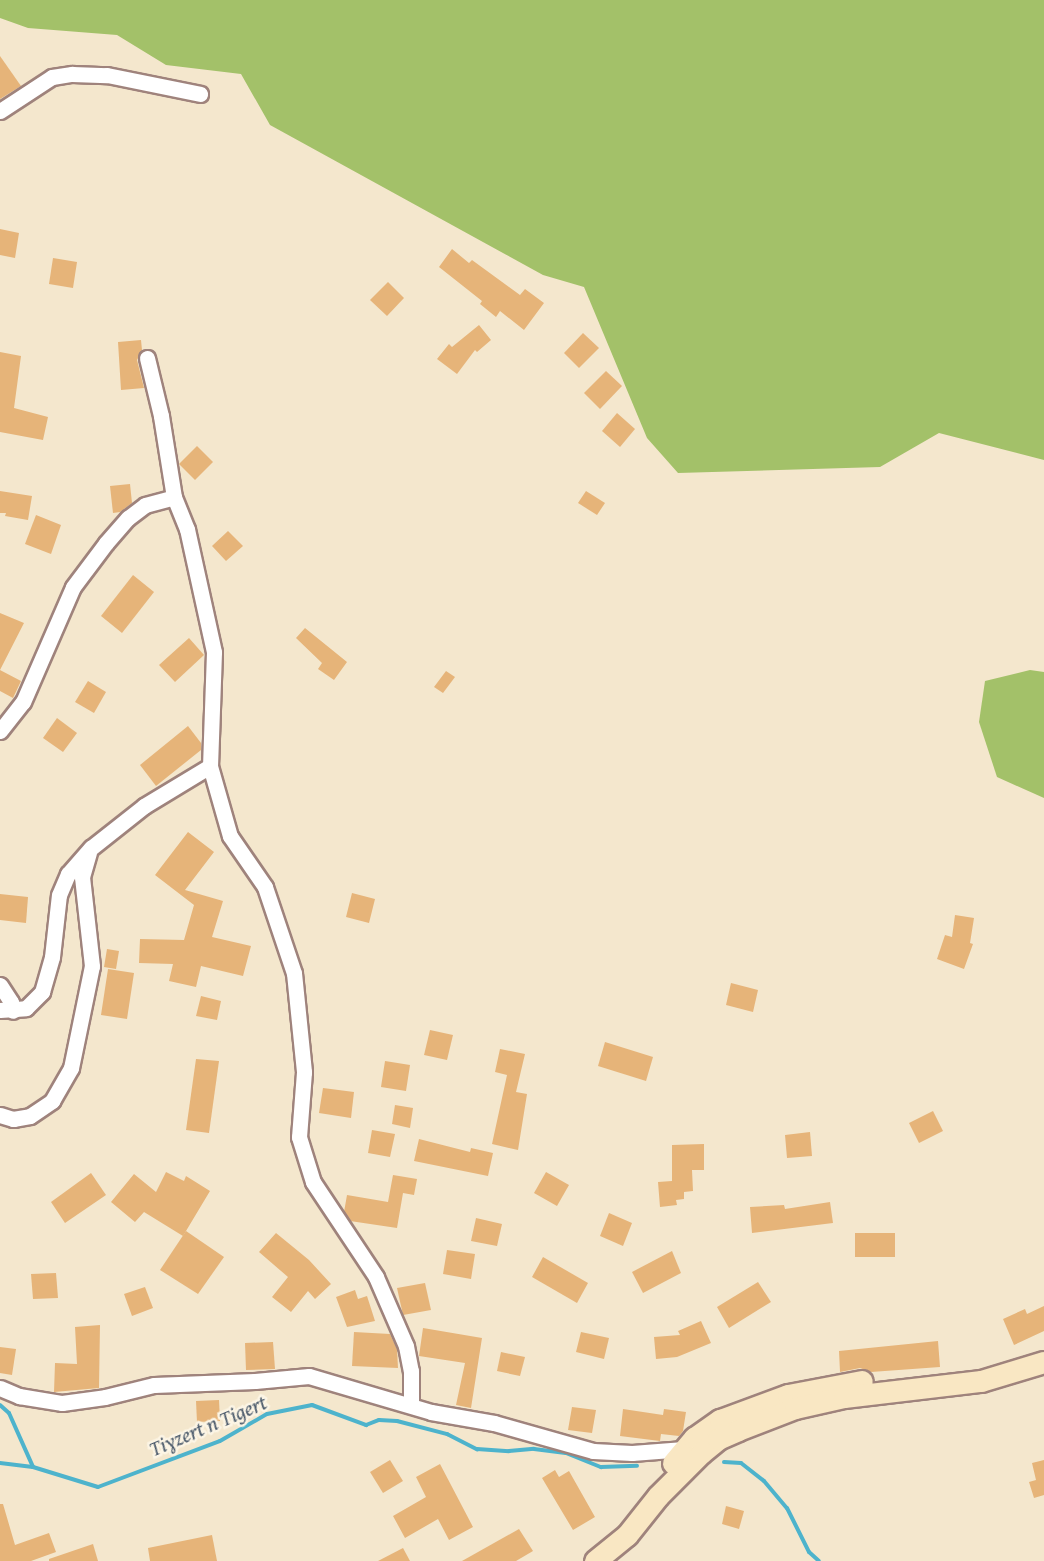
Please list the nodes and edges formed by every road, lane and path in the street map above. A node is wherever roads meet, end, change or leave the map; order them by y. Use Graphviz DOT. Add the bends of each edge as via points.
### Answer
graph roads {
  1 [pos="200,94"];
  2 [pos="0,111"];
  3 [pos="147,358"];
  4 [pos="174,497"];
  5 [pos="0,731"];
  6 [pos="210,766"];
  7 [pos="91,848"];
  8 [pos="0,985"];
  9 [pos="6,1011"];
  10 [pos="0,1115"];
  11 [pos="1044,1348"];
  12 [pos="1044,1362"];
  13 [pos="0,1388"];
  14 [pos="411,1405"];
  15 [pos="684,1449"];
  16 [pos="658,1496"];
  17 [pos="595,1561"];
  1 -- 2 [label="street" via="106,75 72,74 52,76"];
  3 -- 4 [label="street"];
  4 -- 5 [label="street" via="145,505 128,518 93,560 73,587 23,702"];
  4 -- 6 [label="street" via="188,529 214,652"];
  6 -- 7 [label="street" via="144,806"];
  6 -- 14 [label="street" via="230,836 265,887 294,973 304,1072 299,1137 313,1182 376,1277 406,1346"];
  7 -- 9 [label="street" via="68,874 58,894 52,957 42,992 26,1008"];
  7 -- 10 [label="street" via="82,877 92,966 71,1068 52,1101 30,1116 13,1119"];
  8 -- 9 [label="street" via="11,1002"];
  11 -- 15 [label="street" via="979,1366 842,1383 788,1395 720,1420"];
  12 -- 16 [label="street" via="981,1381 844,1397 784,1412 718,1439"];
  13 -- 14 [label="street" via="62,1403 154,1385 309,1376"];
  14 -- 15 [label="street" via="494,1422 593,1451"];
  15 -- 16 [label="street" via="670,1467"];
  16 -- 17 [label="street" via="627,1535"];
}
